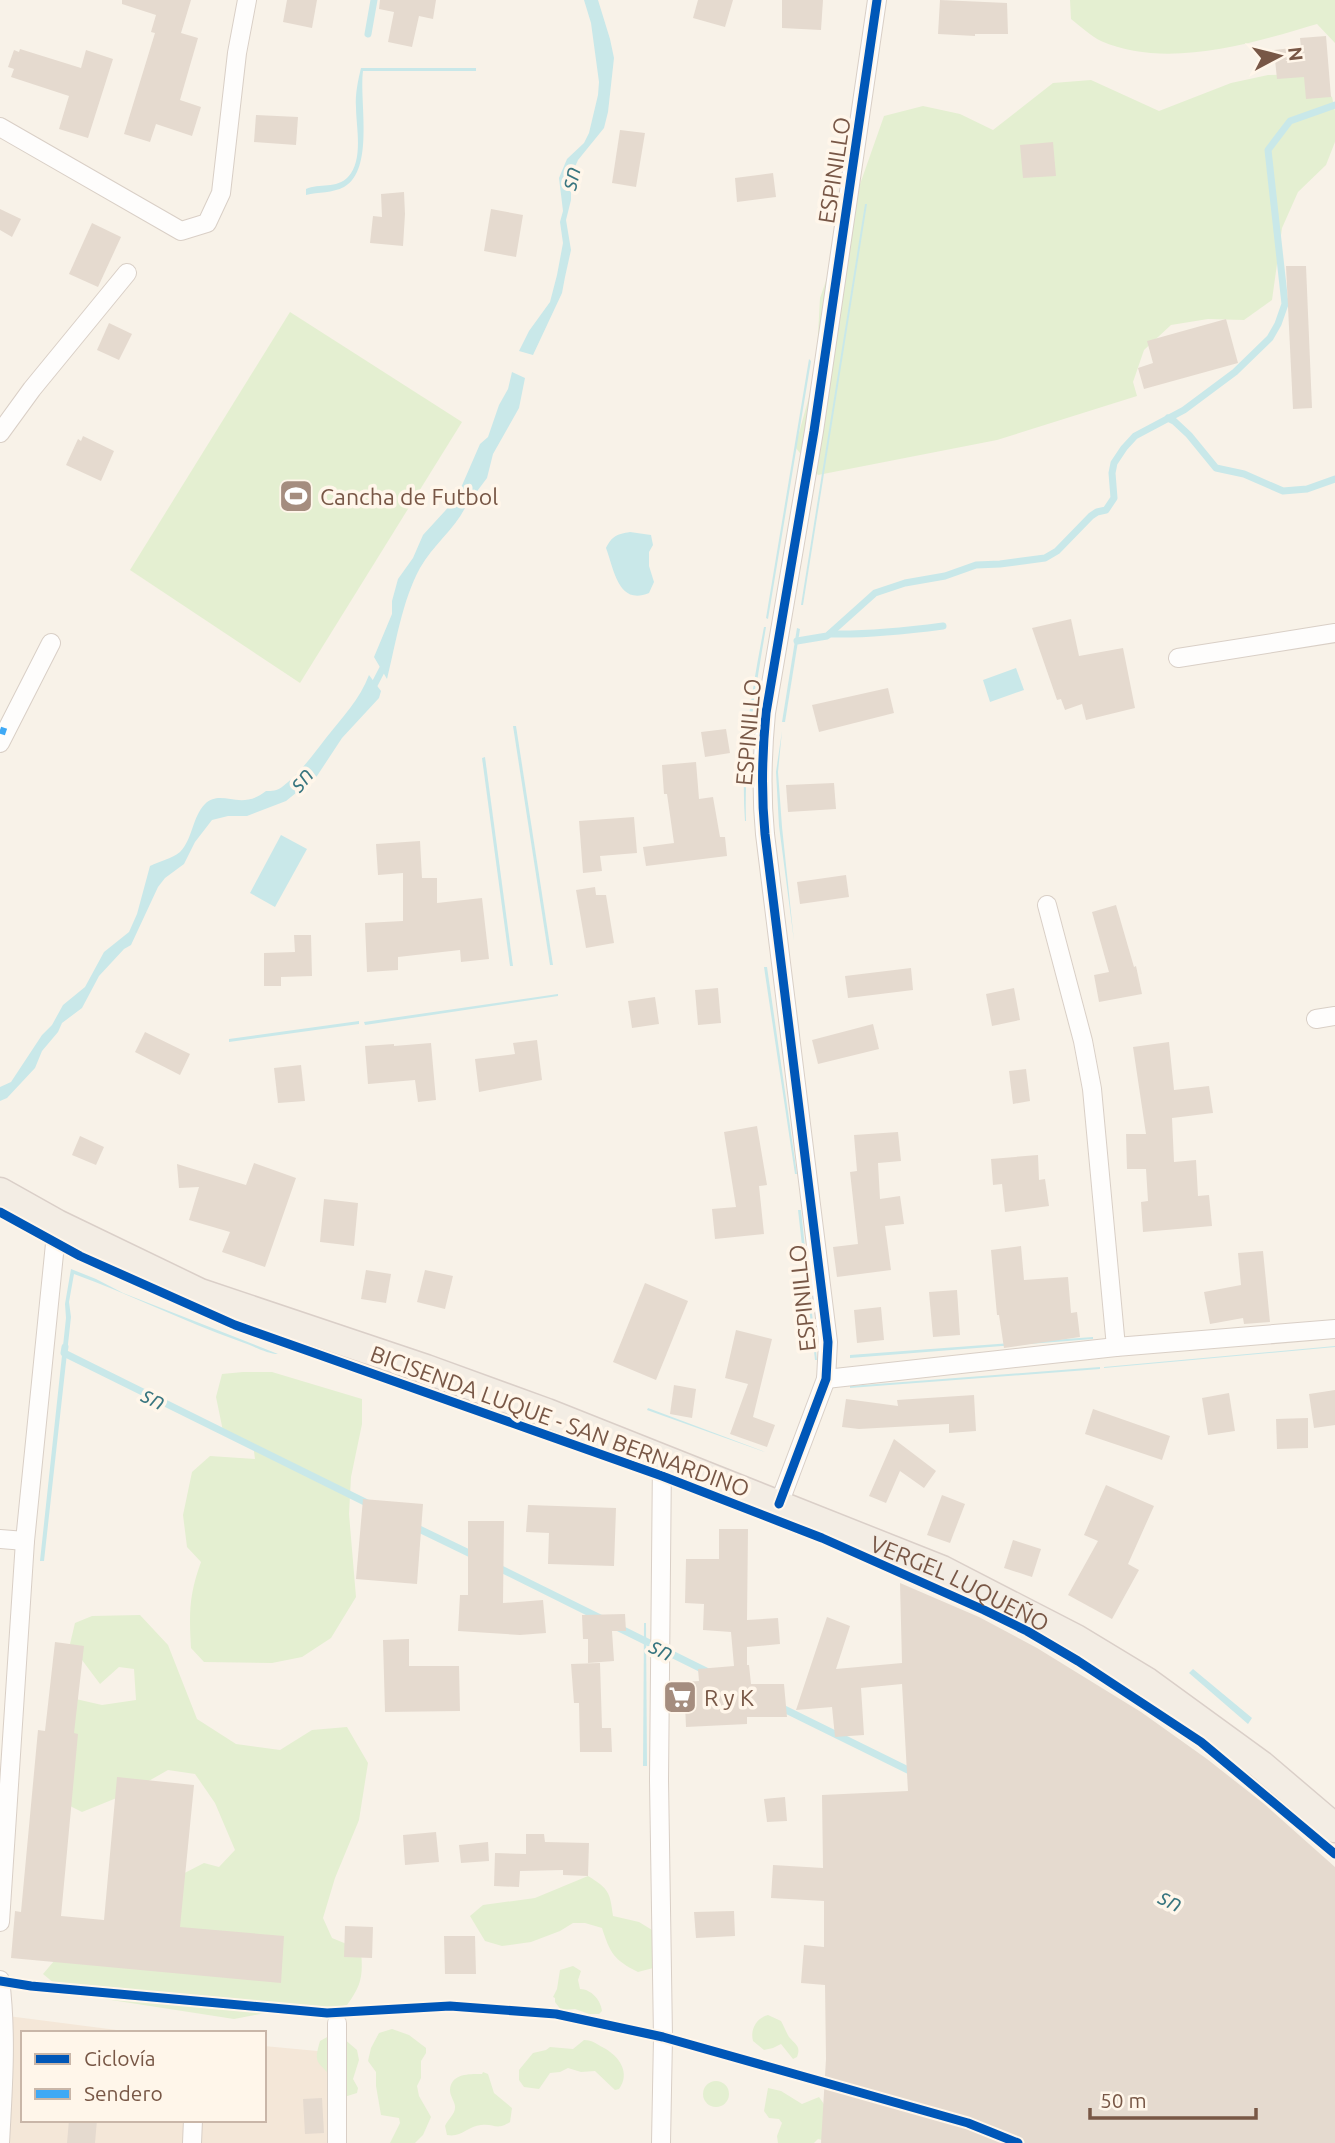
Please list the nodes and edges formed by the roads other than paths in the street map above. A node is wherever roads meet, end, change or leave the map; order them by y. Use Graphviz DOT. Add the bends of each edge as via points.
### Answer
graph roads {
  1 [pos="247,0"];
  2 [pos="877,0"];
  3 [pos="0,127"];
  4 [pos="127,273"];
  5 [pos="0,433"];
  6 [pos="1335,633"];
  7 [pos="51,643"];
  8 [pos="1178,658"];
  9 [pos="0,743"];
  10 [pos="1047,905"];
  11 [pos="1335,1016"];
  12 [pos="1316,1019"];
  13 [pos="0,1192"];
  14 [pos="57,1224"];
  15 [pos="1335,1329"];
  16 [pos="1116,1347"];
  17 [pos="826,1378"];
  18 [pos="662,1458"];
  19 [pos="779,1504"];
  20 [pos="0,1539"];
  21 [pos="25,1541"];
  22 [pos="1335,1828"];
  23 [pos="0,1922"];
  24 [pos="0,1980"];
  25 [pos="337,2023"];
  26 [pos="193,2122"];
  27 [pos="0,2143"];
  28 [pos="192,2143"];
  29 [pos="337,2143"];
  30 [pos="661,2143"];
  1 -- 3 [label="street" via="236,53 221,193 207,223 181,231"];
  2 -- 17 [label="street, ESPINILLO" via="762,758 761,799 828,1342"];
  4 -- 5 [label="street"];
  6 -- 8 [label="street"];
  7 -- 9 [label="street"];
  10 -- 16 [label="street" via="1092,1089"];
  11 -- 12 [label="street"];
  13 -- 14 [label="main road, VERGEL LUQUEÑO"];
  14 -- 18 [label="main road, VERGEL LUQUEÑO" via="200,1293 426,1369"];
  14 -- 21 [label="street"];
  15 -- 16 [label="street"];
  16 -- 17 [label="street"];
  17 -- 19 [label="street, ESPINILLO"];
  18 -- 19 [label="main road, VERGEL LUQUEÑO"];
  18 -- 30 [label="street"];
  19 -- 22 [label="main road, VERGEL LUQUEÑO" via="943,1570 1076,1639 1204,1723"];
  20 -- 21 [label="street"];
  21 -- 23 [label="street"];
  24 -- 27 [label="street" via="4,2063"];
  25 -- 29 [label="street"];
  26 -- 28 [label="street"];
}
